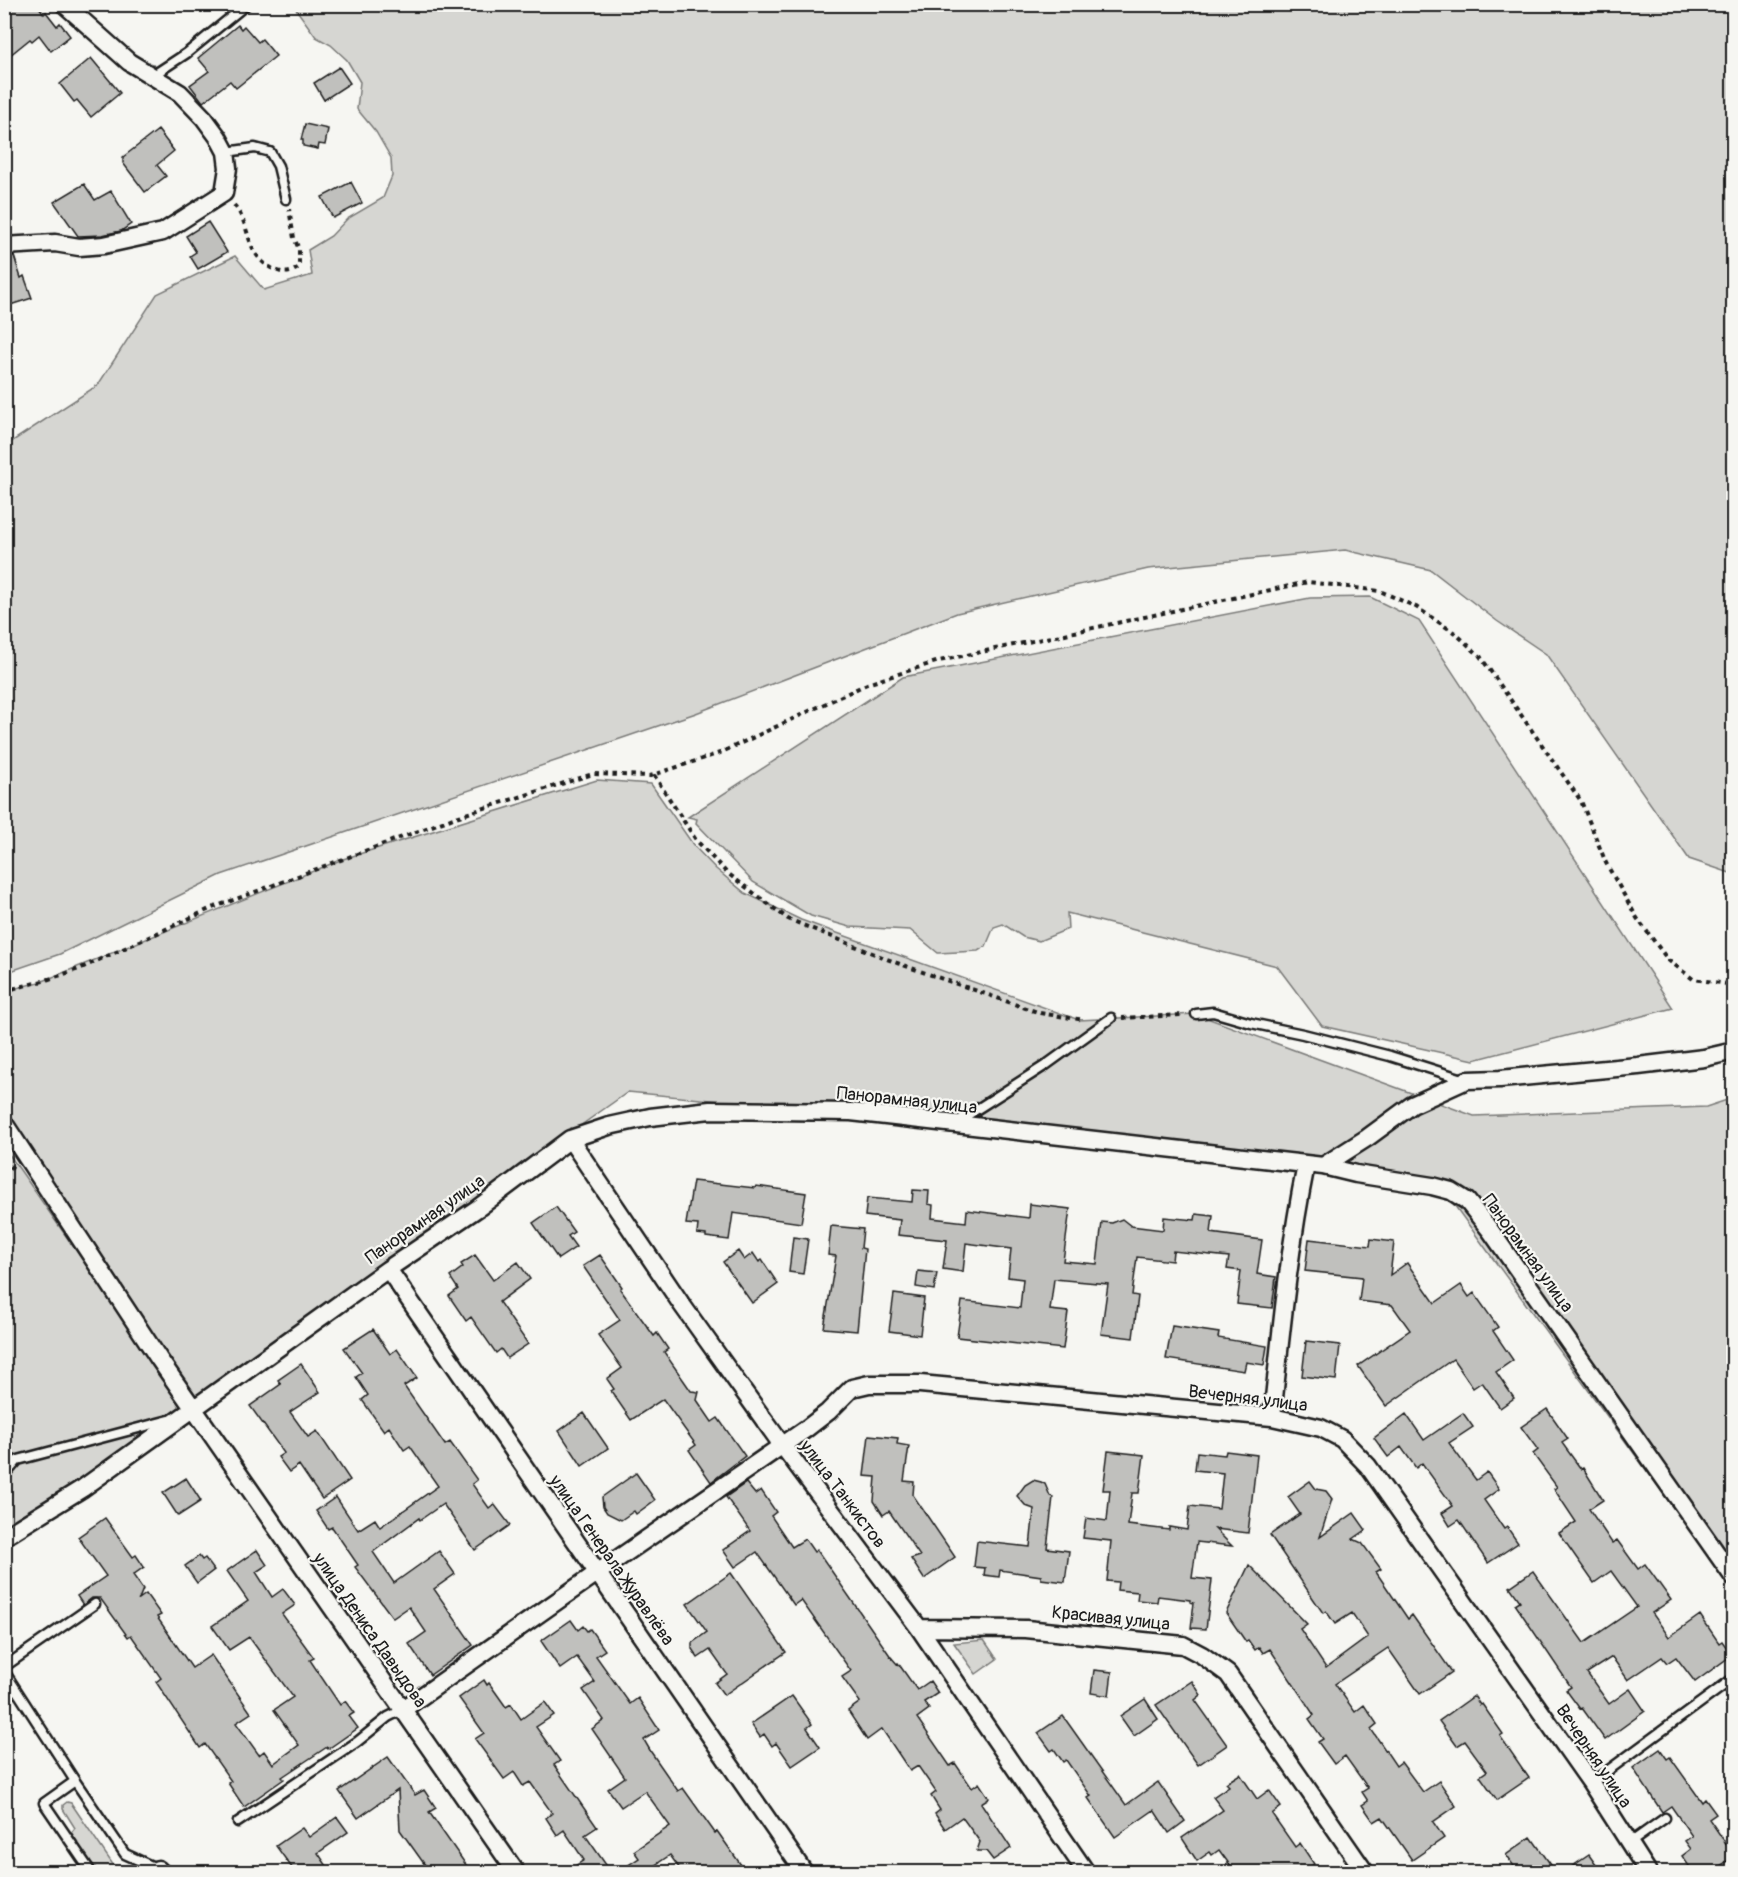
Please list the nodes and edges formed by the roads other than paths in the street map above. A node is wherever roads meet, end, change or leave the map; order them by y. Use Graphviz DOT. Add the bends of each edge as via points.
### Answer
graph roads {
  1 [pos="64,4"];
  2 [pos="247,4"];
  3 [pos="152,76"];
  4 [pos="225,153"];
  5 [pos="286,199"];
  6 [pos="4,246"];
  7 [pos="1196,1014"];
  8 [pos="1111,1018"];
  9 [pos="1734,1051"];
  10 [pos="1467,1080"];
  11 [pos="4,1123"];
  12 [pos="955,1124"];
  13 [pos="570,1139"];
  14 [pos="1314,1165"];
  15 [pos="388,1269"];
  16 [pos="187,1413"];
  17 [pos="1272,1417"];
  18 [pos="782,1444"];
  19 [pos="4,1476"];
  20 [pos="4,1538"];
  21 [pos="597,1573"];
  22 [pos="1734,1578"];
  23 [pos="95,1604"];
  24 [pos="919,1628"];
  25 [pos="4,1669"];
  26 [pos="1734,1678"];
  27 [pos="402,1710"];
  28 [pos="75,1781"];
  29 [pos="1591,1784"];
  30 [pos="1665,1818"];
  31 [pos="238,1822"];
  32 [pos="1630,1843"];
  33 [pos="160,1871"];
  34 [pos="92,1872"];
  35 [pos="516,1872"];
  36 [pos="804,1872"];
  37 [pos="1086,1872"];
  38 [pos="1365,1872"];
  39 [pos="1648,1872"];
  1 -- 3 [label="street" via="129,62"];
  2 -- 3 [label="lane"];
  3 -- 4 [label="street" via="180,93 204,118"];
  4 -- 5 [label="lane" via="255,148 270,152 278,166"];
  4 -- 6 [label="street" via="228,168 224,193 163,232 104,245"];
  7 -- 10 [label="lane" via="1213,1012 1390,1056"];
  8 -- 12 [label="lane"];
  9 -- 10 [label="street" via="1638,1066"];
  10 -- 14 [label="street" via="1412,1105 1367,1138"];
  11 -- 16 [label="street, улица Дениса Давыдова" via="159,1359"];
  12 -- 13 [label="street, Панорамная улица" via="851,1112 710,1110 650,1117"];
  12 -- 14 [label="street, Панорамная улица"];
  13 -- 15 [label="street, Панорамная улица"];
  13 -- 18 [label="street, улица Танкистов"];
  14 -- 17 [label="street" via="1299,1200"];
  14 -- 22 [label="street, Панорамная улица" via="1432,1186 1467,1201"];
  15 -- 16 [label="street, Панорамная улица"];
  15 -- 21 [label="street, улица Генерала Журавлёва"];
  16 -- 19 [label="lane" via="18,1460"];
  16 -- 20 [label="street, Панорамная улица" via="83,1488"];
  16 -- 27 [label="street, улица Дениса Давыдова"];
  17 -- 18 [label="street, Вечерняя улица" via="920,1384 869,1384 852,1388 828,1412"];
  17 -- 29 [label="street, Вечерняя улица" via="1321,1428 1342,1439 1368,1466"];
  18 -- 21 [label="street, Вечерняя улица"];
  18 -- 24 [label="street, улица Танкистов"];
  21 -- 27 [label="street, Вечерняя улица"];
  21 -- 36 [label="street, улица Генерала Журавлёва"];
  23 -- 25 [label="lane"];
  24 -- 37 [label="street, улица Танкистов"];
  24 -- 38 [label="street, Красивая улица" via="1026,1629 1183,1645 1203,1655 1228,1674"];
  25 -- 28 [label="lane"];
  26 -- 29 [label="lane"];
  27 -- 31 [label="lane"];
  27 -- 35 [label="street, улица Дениса Давыдова"];
  28 -- 33 [label="lane" via="125,1854"];
  28 -- 34 [label="lane" via="44,1803"];
  29 -- 32 [label="street, Вечерняя улица"];
  30 -- 32 [label="lane"];
  32 -- 39 [label="street, Вечерняя улица"];
}
